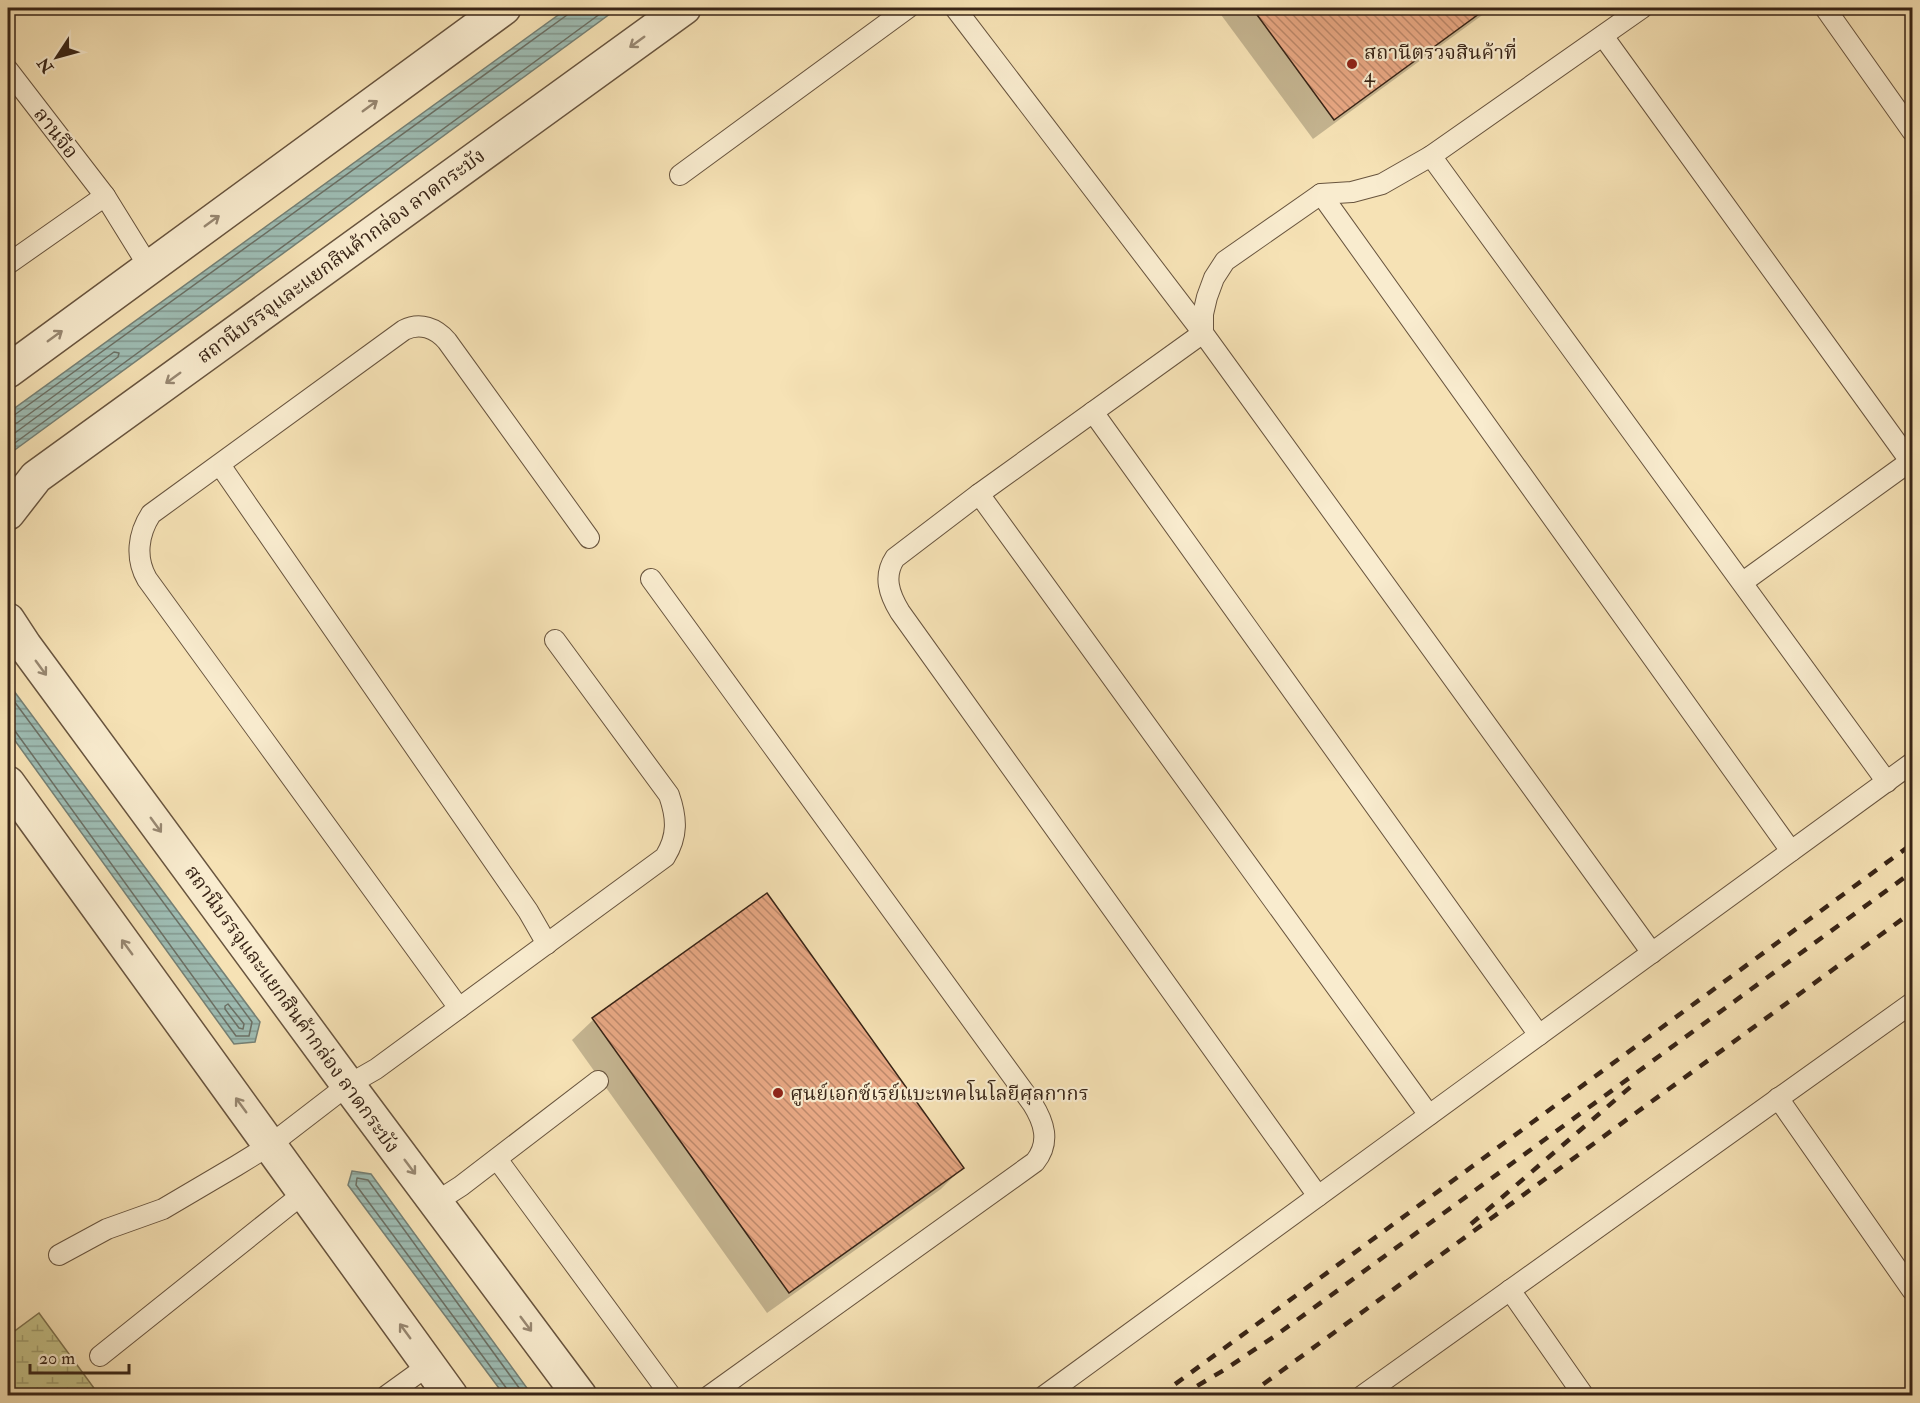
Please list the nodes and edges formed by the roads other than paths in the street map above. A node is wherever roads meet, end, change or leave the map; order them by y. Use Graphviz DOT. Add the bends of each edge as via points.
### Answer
graph roads {
  1 [pos="504,8"];
  2 [pos="684,8"];
  3 [pos="908,8"];
  4 [pos="955,8"];
  5 [pos="1642,8"];
  6 [pos="1825,8"];
  7 [pos="1603,36"];
  8 [pos="8,70"];
  9 [pos="1912,131"];
  10 [pos="1431,156"];
  11 [pos="680,175"];
  12 [pos="1321,194"];
  13 [pos="105,196"];
  14 [pos="8,264"];
  15 [pos="149,267"];
  16 [pos="1203,333"];
  17 [pos="8,371"];
  18 [pos="1093,412"];
  19 [pos="1911,461"];
  20 [pos="220,465"];
  21 [pos="979,494"];
  22 [pos="8,513"];
  23 [pos="589,538"];
  24 [pos="651,579"];
  25 [pos="1743,582"];
  26 [pos="8,620"];
  27 [pos="555,640"];
  28 [pos="1912,763"];
  29 [pos="1887,782"];
  30 [pos="9,786"];
  31 [pos="1791,851"];
  32 [pos="547,944"];
  33 [pos="1652,953"];
  34 [pos="459,1008"];
  35 [pos="1909,1012"];
  36 [pos="1539,1035"];
  37 [pos="598,1081"];
  38 [pos="348,1085"];
  39 [pos="1778,1098"];
  40 [pos="1429,1115"];
  41 [pos="270,1144"];
  42 [pos="497,1159"];
  43 [pos="304,1193"];
  44 [pos="1318,1196"];
  45 [pos="436,1202"];
  46 [pos="59,1255"];
  47 [pos="1510,1290"];
  48 [pos="1912,1290"];
  49 [pos="100,1356"];
  50 [pos="429,1365"];
  51 [pos="386,1395"];
  52 [pos="451,1395"];
  53 [pos="580,1395"];
  54 [pos="671,1395"];
  55 [pos="710,1395"];
  56 [pos="1044,1395"];
  57 [pos="1362,1395"];
  58 [pos="1584,1395"];
  15 -- 1 [label="street, one-way"];
  2 -- 22 [label="street, สถานีบรรจุและแยกสินค้ากล่อง ลาดกระบัง, one-way" via="36,477"];
  3 -- 11 [label="lane"];
  4 -- 16 [label="lane"];
  5 -- 7 [label="lane"];
  6 -- 9 [label="lane"];
  7 -- 10 [label="lane"];
  7 -- 19 [label="lane"];
  8 -- 13 [label="lane, ลานจือ"];
  10 -- 12 [label="lane" via="1383,184"];
  10 -- 25 [label="lane"];
  12 -- 16 [label="lane" via="1225,261 1207,297"];
  12 -- 31 [label="lane"];
  13 -- 14 [label="lane"];
  13 -- 15 [label="lane, ลานจือ"];
  17 -- 15 [label="street, one-way"];
  16 -- 18 [label="lane"];
  16 -- 33 [label="lane"];
  18 -- 21 [label="lane"];
  18 -- 36 [label="lane"];
  19 -- 25 [label="lane"];
  20 -- 23 [label="lane" via="404,330 420,326 443,335"];
  20 -- 32 [label="lane"];
  20 -- 34 [label="lane" via="151,514 140,537 143,572"];
  21 -- 40 [label="lane"];
  21 -- 44 [label="lane" via="896,558 889,572 892,600"];
  24 -- 55 [label="lane" via="1032,1103 1045,1136 1035,1162"];
  25 -- 29 [label="lane"];
  26 -- 38 [label="street, สถานีบรรจุและแยกสินค้ากล่อง ลาดกระบัง, one-way"];
  27 -- 32 [label="lane" via="669,795 676,829 665,857"];
  28 -- 29 [label="lane"];
  29 -- 31 [label="lane"];
  41 -- 30 [label="street, one-way"];
  31 -- 33 [label="lane"];
  32 -- 34 [label="lane"];
  33 -- 36 [label="lane"];
  34 -- 38 [label="lane"];
  35 -- 39 [label="lane"];
  36 -- 40 [label="lane"];
  37 -- 42 [label="lane"];
  38 -- 41 [label="lane"];
  38 -- 45 [label="street, สถานีบรรจุและแยกสินค้ากล่อง ลาดกระบัง, one-way"];
  39 -- 47 [label="lane"];
  39 -- 48 [label="lane"];
  40 -- 44 [label="lane"];
  41 -- 43 [label="street"];
  41 -- 46 [label="lane" via="163,1209 107,1229"];
  42 -- 45 [label="lane"];
  42 -- 54 [label="lane"];
  43 -- 49 [label="lane"];
  50 -- 43 [label="street, one-way"];
  44 -- 56 [label="lane"];
  45 -- 53 [label="street, สถานีบรรจุและแยกสินค้ากล่อง ลาดกระบัง, one-way"];
  47 -- 57 [label="lane"];
  47 -- 58 [label="lane"];
  50 -- 51 [label="lane"];
  50 -- 52 [label="street"];
}
